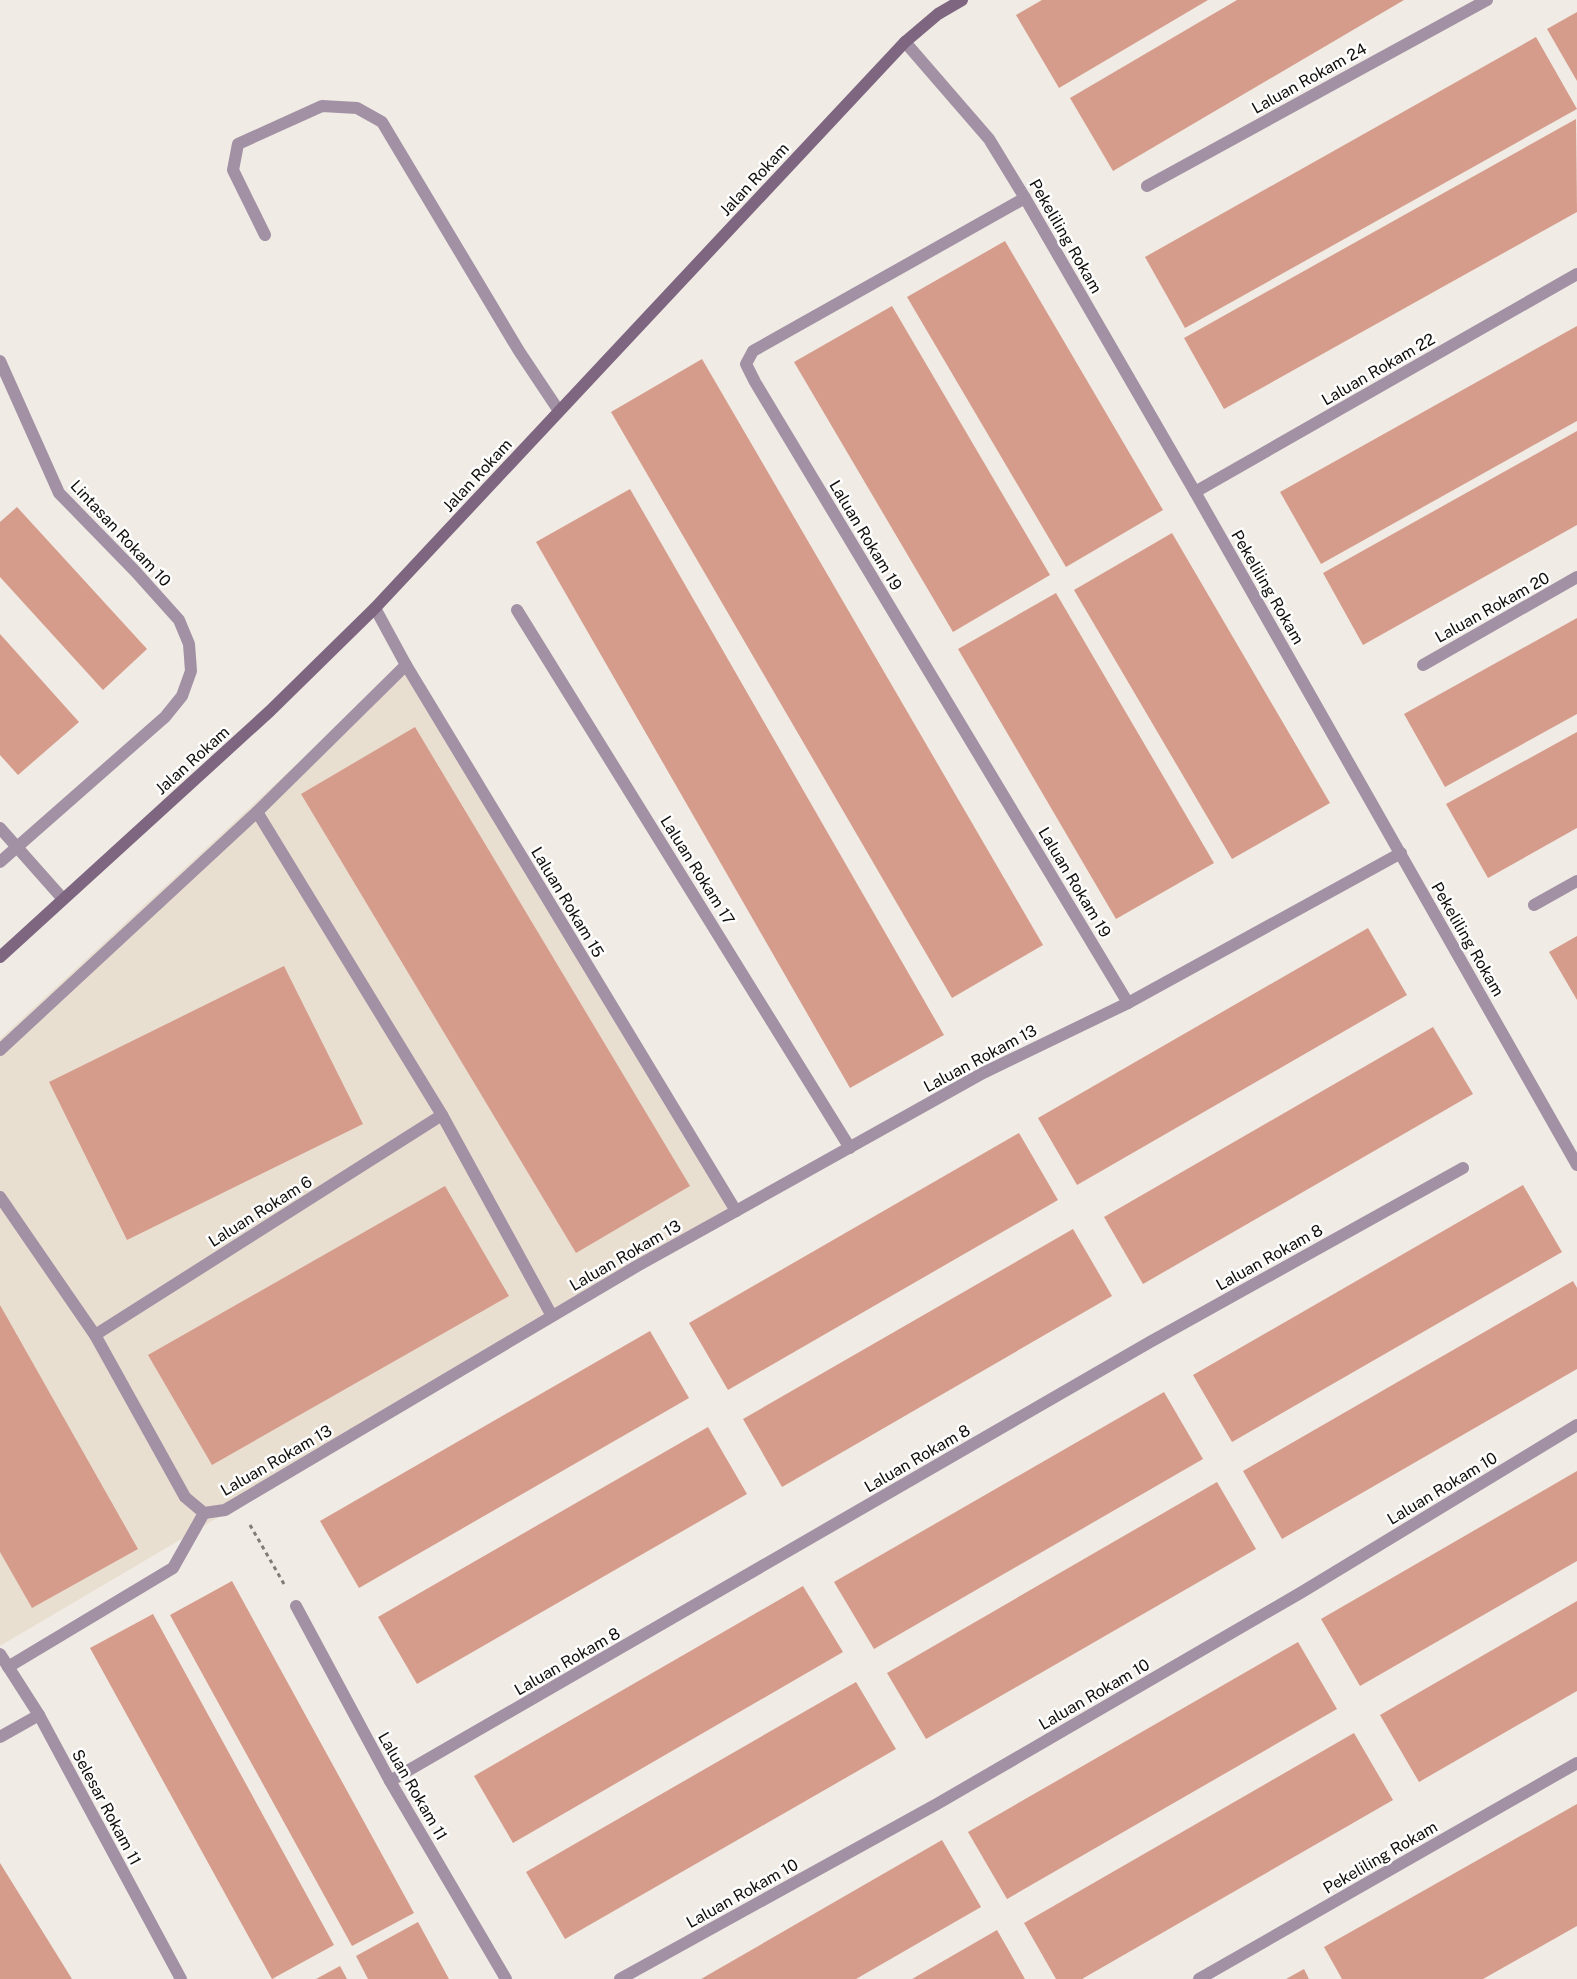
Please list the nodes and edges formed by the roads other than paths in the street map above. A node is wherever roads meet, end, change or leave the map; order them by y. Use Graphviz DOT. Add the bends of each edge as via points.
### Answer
graph roads {
  1 [pos="962,0"];
  2 [pos="1487,0"];
  3 [pos="905,42"];
  4 [pos="1147,186"];
  5 [pos="1026,198"];
  6 [pos="265,235"];
  7 [pos="1577,274"];
  8 [pos="0,361"];
  9 [pos="559,411"];
  10 [pos="1195,492"];
  11 [pos="1577,577"];
  12 [pos="374,608"];
  13 [pos="517,610"];
  14 [pos="406,665"];
  15 [pos="1423,665"];
  16 [pos="257,812"];
  17 [pos="0,828"];
  18 [pos="17,848"];
  19 [pos="1401,853"];
  20 [pos="0,862"];
  21 [pos="1577,881"];
  22 [pos="63,899"];
  23 [pos="1534,905"];
  24 [pos="0,957"];
  25 [pos="1128,1003"];
  26 [pos="0,1050"];
  27 [pos="442,1115"];
  28 [pos="850,1148"];
  29 [pos="1577,1165"];
  30 [pos="1464,1168"];
  31 [pos="0,1197"];
  32 [pos="736,1210"];
  33 [pos="552,1316"];
  34 [pos="95,1335"];
  35 [pos="1577,1425"];
  36 [pos="204,1513"];
  37 [pos="296,1606"];
  38 [pos="0,1654"];
  39 [pos="8,1667"];
  40 [pos="39,1714"];
  41 [pos="0,1737"];
  42 [pos="1577,1763"];
  43 [pos="390,1781"];
  44 [pos="181,1979"];
  45 [pos="506,1979"];
  46 [pos="620,1979"];
  47 [pos="1200,1979"];
  1 -- 3 [label="main road, Jalan Rokam" via="938,14"];
  2 -- 4 [label="street, Laluan Rokam 24"];
  3 -- 5 [label="street, Pekeliling Rokam" via="989,139"];
  3 -- 9 [label="main road, Jalan Rokam"];
  5 -- 10 [label="street, Pekeliling Rokam"];
  5 -- 25 [label="street, Laluan Rokam 19" via="753,352 746,364"];
  6 -- 9 [label="street" via="233,170 238,144 322,106 357,108 382,122 519,351"];
  7 -- 10 [label="street, Laluan Rokam 22"];
  8 -- 18 [label="street, Lintasan Rokam 10" via="58,492 179,620 189,644 191,671 182,696 165,717"];
  9 -- 12 [label="main road, Jalan Rokam"];
  10 -- 19 [label="street, Pekeliling Rokam"];
  11 -- 15 [label="street, Laluan Rokam 20"];
  12 -- 14 [label="street, Laluan Rokam 15"];
  12 -- 22 [label="main road, Jalan Rokam" via="270,711"];
  13 -- 28 [label="street, Laluan Rokam 17"];
  14 -- 16 [label="street"];
  14 -- 32 [label="street, Laluan Rokam 15"];
  16 -- 26 [label="street"];
  16 -- 27 [label="street"];
  17 -- 18 [label="street"];
  18 -- 20 [label="street"];
  18 -- 22 [label="street"];
  19 -- 25 [label="street, Laluan Rokam 13"];
  19 -- 29 [label="street, Pekeliling Rokam"];
  21 -- 23 [label="street"];
  22 -- 24 [label="main road, Jalan Rokam"];
  25 -- 28 [label="street, Laluan Rokam 13" via="983,1072"];
  27 -- 33 [label="street"];
  27 -- 34 [label="street, Laluan Rokam 6"];
  28 -- 32 [label="street, Laluan Rokam 13"];
  30 -- 43 [label="street, Laluan Rokam 8" via="1150,1342"];
  31 -- 34 [label="street"];
  32 -- 33 [label="street, Laluan Rokam 13"];
  33 -- 36 [label="street, Laluan Rokam 13" via="225,1510"];
  34 -- 36 [label="street" via="185,1498"];
  35 -- 46 [label="street, Laluan Rokam 10" via="1302,1592 937,1804"];
  36 -- 39 [label="street" via="173,1568"];
  37 -- 43 [label="street, Laluan Rokam 11"];
  38 -- 39 [label="street, Selesar Rokam 11"];
  39 -- 40 [label="street, Selesar Rokam 11"];
  40 -- 41 [label="street"];
  40 -- 44 [label="street, Selesar Rokam 11"];
  42 -- 47 [label="street, Pekeliling Rokam"];
  43 -- 45 [label="street, Laluan Rokam 11"];
}
